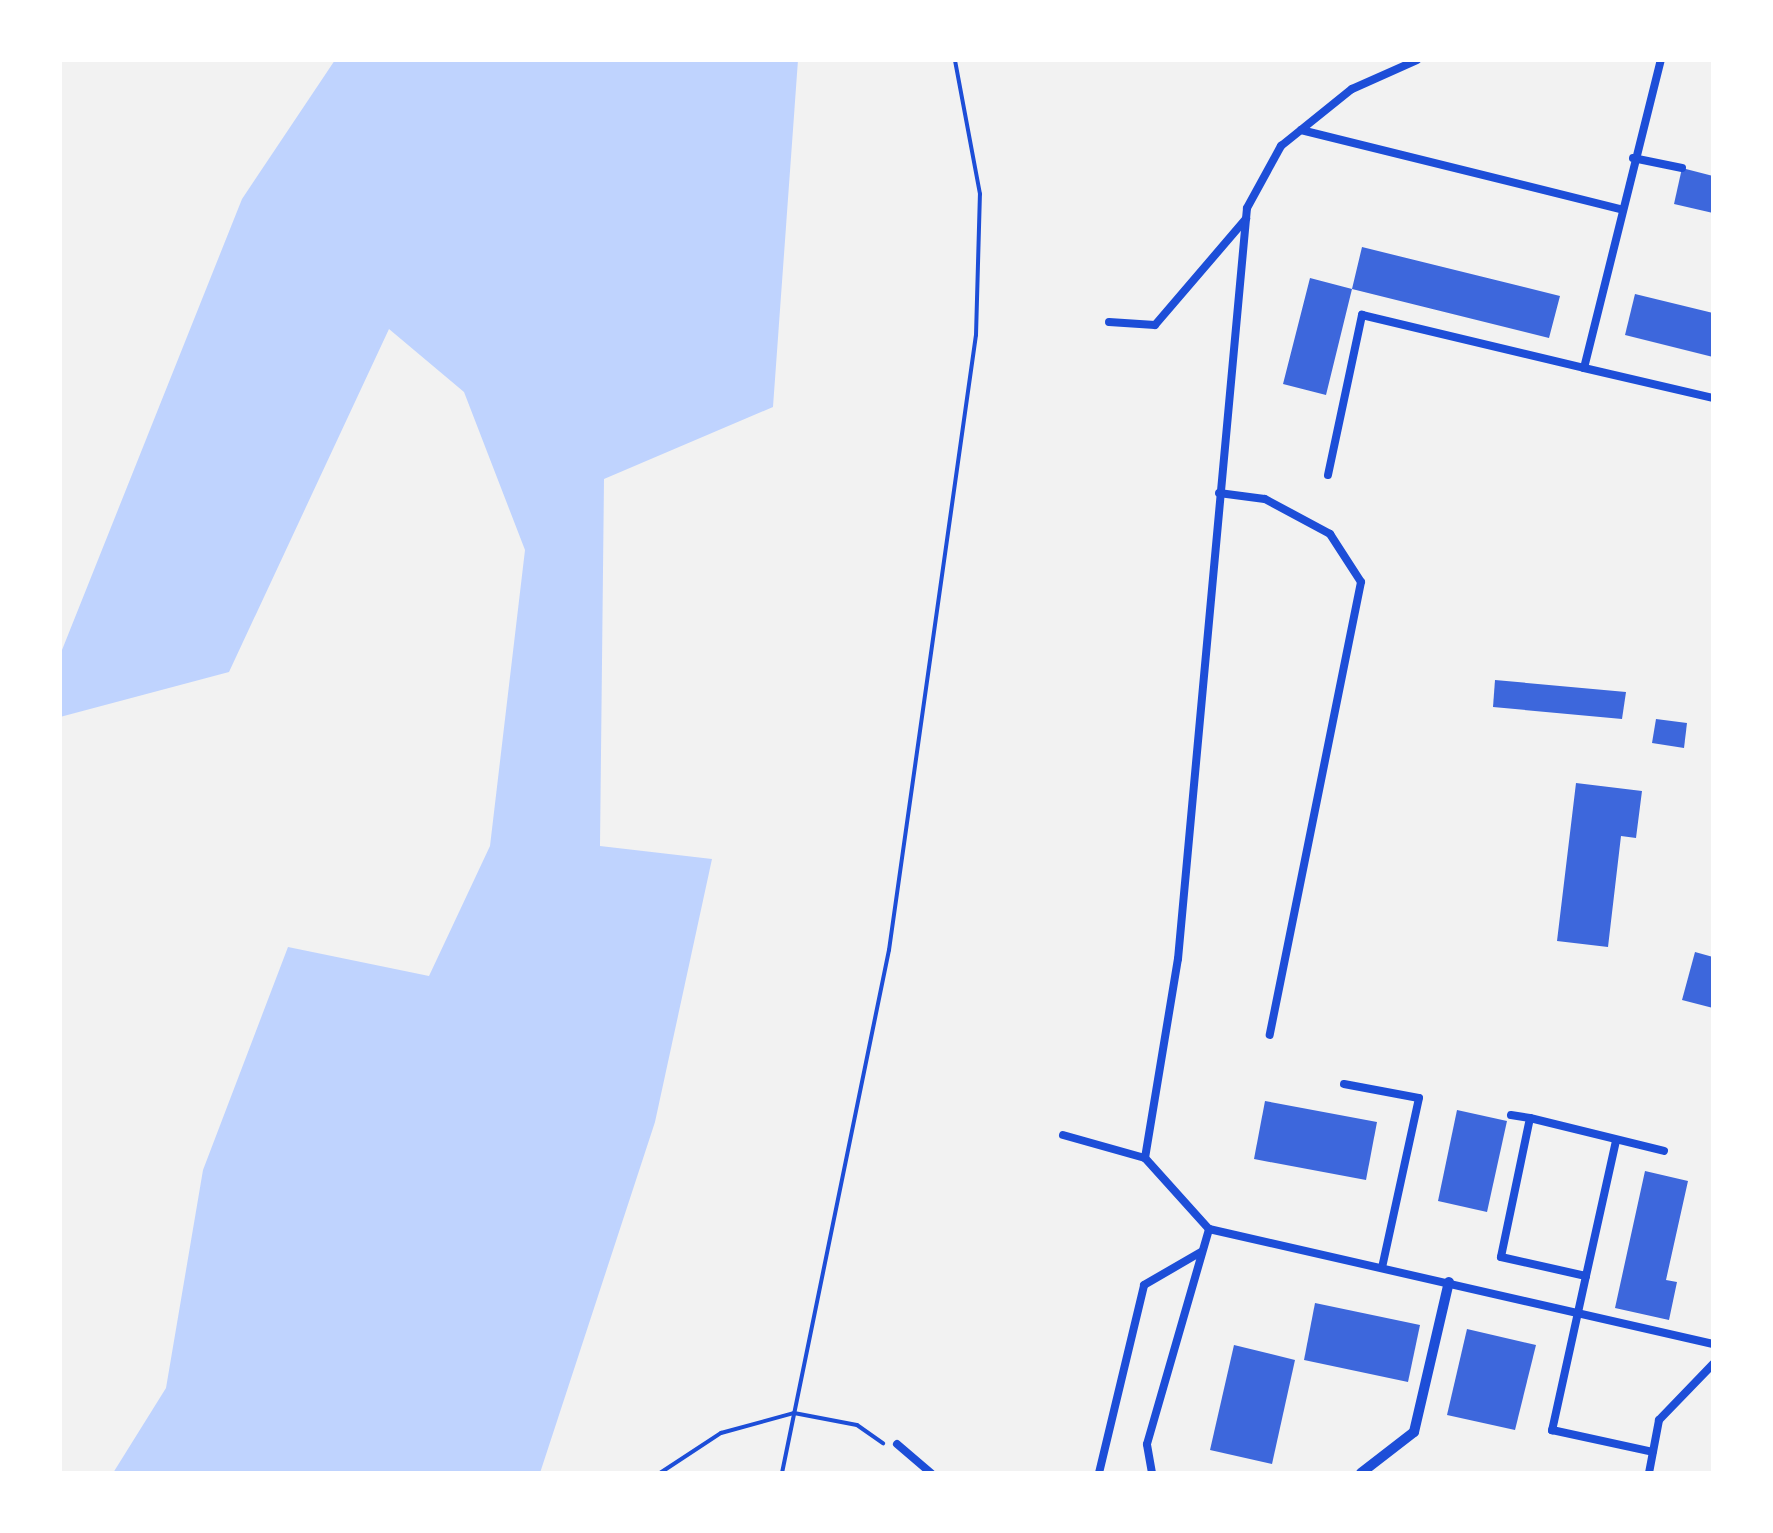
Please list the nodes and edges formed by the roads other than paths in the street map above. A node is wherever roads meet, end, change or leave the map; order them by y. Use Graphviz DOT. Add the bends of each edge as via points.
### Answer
graph roads {
  1 [pos="1418,60"];
  2 [pos="1661,60"];
  3 [pos="1300,130"];
  4 [pos="1633,158"];
  5 [pos="1682,168"];
  6 [pos="1621,210"];
  7 [pos="1246,219"];
  8 [pos="1109,322"];
  9 [pos="1584,368"];
  10 [pos="1713,398"];
  11 [pos="1328,475"];
  12 [pos="1219,494"];
  13 [pos="1270,1036"];
  14 [pos="1344,1084"];
  15 [pos="1511,1115"];
  16 [pos="1530,1118"];
  17 [pos="1062,1135"];
  18 [pos="1616,1141"];
  19 [pos="1664,1151"];
  20 [pos="1145,1158"];
  21 [pos="1209,1229"];
  22 [pos="1201,1252"];
  23 [pos="1382,1268"];
  24 [pos="1586,1276"];
  25 [pos="1450,1282"];
  26 [pos="1579,1311"];
  27 [pos="1713,1344"];
  28 [pos="1713,1364"];
  29 [pos="898,1444"];
  30 [pos="1653,1452"];
  31 [pos="931,1473"];
  32 [pos="1099,1473"];
  33 [pos="1152,1473"];
  34 [pos="1361,1473"];
  35 [pos="1648,1473"];
  1 -- 3 [label="lane" via="1352,89"];
  2 -- 4 [label="lane"];
  3 -- 6 [label="lane"];
  3 -- 7 [label="lane" via="1281,146"];
  4 -- 5 [label="lane"];
  4 -- 6 [label="lane"];
  6 -- 9 [label="lane"];
  7 -- 8 [label="lane" via="1155,325"];
  7 -- 12 [label="lane"];
  9 -- 10 [label="lane"];
  9 -- 11 [label="lane" via="1362,315"];
  12 -- 13 [label="lane" via="1264,500 1330,534 1361,582"];
  12 -- 20 [label="lane" via="1178,958"];
  14 -- 23 [label="lane" via="1418,1098"];
  15 -- 16 [label="lane"];
  16 -- 18 [label="lane"];
  16 -- 24 [label="lane" via="1501,1257"];
  17 -- 20 [label="lane"];
  18 -- 19 [label="lane"];
  18 -- 24 [label="lane"];
  20 -- 21 [label="lane"];
  21 -- 22 [label="lane"];
  21 -- 23 [label="lane"];
  22 -- 32 [label="lane" via="1144,1285"];
  22 -- 33 [label="lane" via="1147,1444"];
  23 -- 25 [label="lane"];
  24 -- 26 [label="lane"];
  25 -- 26 [label="lane"];
  25 -- 34 [label="street" via="1414,1432"];
  26 -- 27 [label="lane"];
  26 -- 30 [label="lane" via="1552,1430"];
  28 -- 30 [label="lane" via="1660,1420"];
  29 -- 31 [label="lane"];
  30 -- 35 [label="lane"];
}
